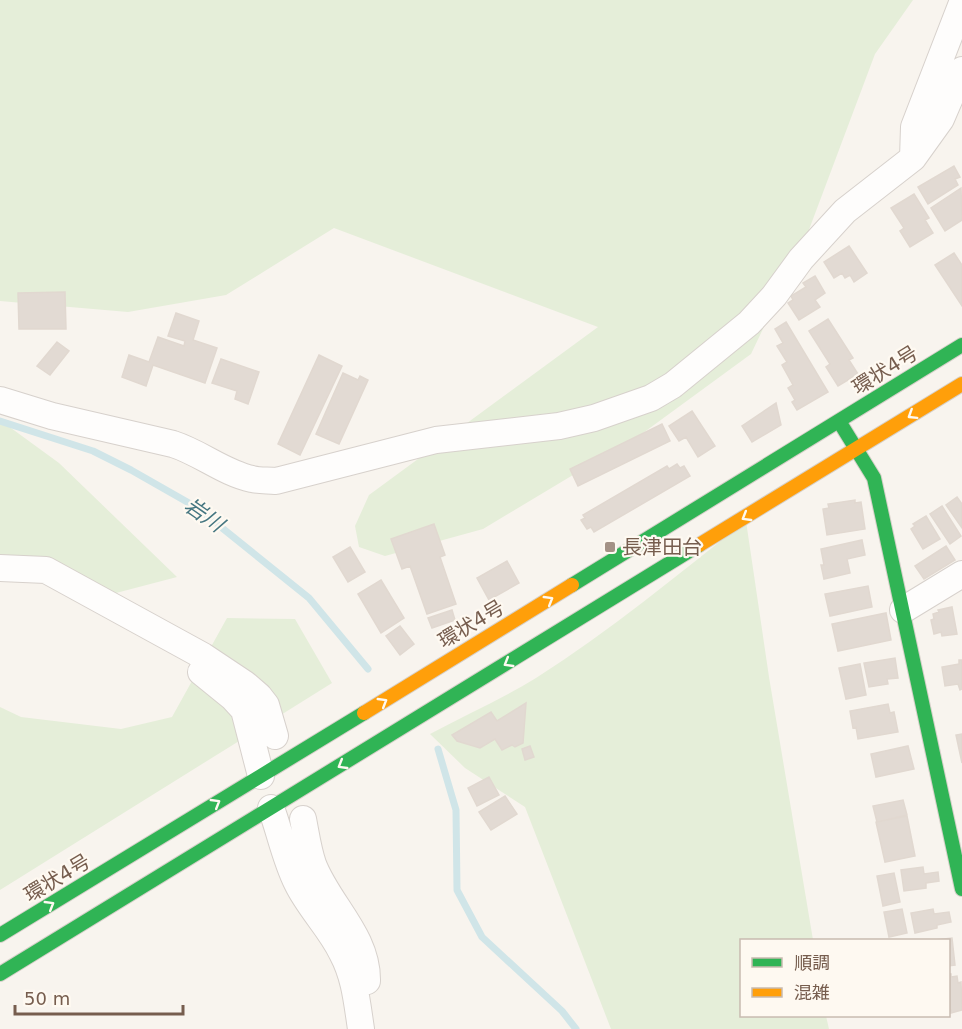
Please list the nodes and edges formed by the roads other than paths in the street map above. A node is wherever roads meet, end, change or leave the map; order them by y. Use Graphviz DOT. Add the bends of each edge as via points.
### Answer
graph roads {
  1 [pos="962,3"];
  2 [pos="962,70"];
  3 [pos="913,158"];
  4 [pos="962,345"];
  5 [pos="962,384"];
  6 [pos="0,400"];
  7 [pos="839,422"];
  8 [pos="857,450"];
  9 [pos="0,568"];
  10 [pos="962,574"];
  11 [pos="903,610"];
  12 [pos="173,638"];
  13 [pos="275,736"];
  14 [pos="261,776"];
  15 [pos="271,808"];
  16 [pos="303,819"];
  17 [pos="962,889"];
  18 [pos="0,935"];
  19 [pos="0,974"];
  20 [pos="357,1000"];
  21 [pos="361,1029"];
  1 -- 3 [label="street" via="914,127"];
  2 -- 3 [label="street" via="941,119"];
  3 -- 6 [label="street" via="845,211 774,296 736,334 658,393 594,418 559,426 436,440 276,481 252,480 173,444"];
  4 -- 7 [label="main road, 環状4号"];
  5 -- 8 [label="main road, one-way"];
  7 -- 8 [label="main road"];
  14 -- 7 [label="main road, 環状4号, one-way"];
  8 -- 11 [label="main road" via="874,478"];
  8 -- 15 [label="main road, one-way"];
  9 -- 12 [label="street" via="46,570"];
  10 -- 11 [label="street"];
  11 -- 17 [label="main road"];
  12 -- 13 [label="street" via="259,696"];
  12 -- 14 [label="street" via="196,667 244,710"];
  18 -- 14 [label="main road, 環状4号, one-way"];
  15 -- 19 [label="main road"];
  15 -- 20 [label="street" via="298,886 342,951"];
  16 -- 20 [label="street" via="313,865 349,923 364,960 368,980"];
  20 -- 21 [label="street"];
}
